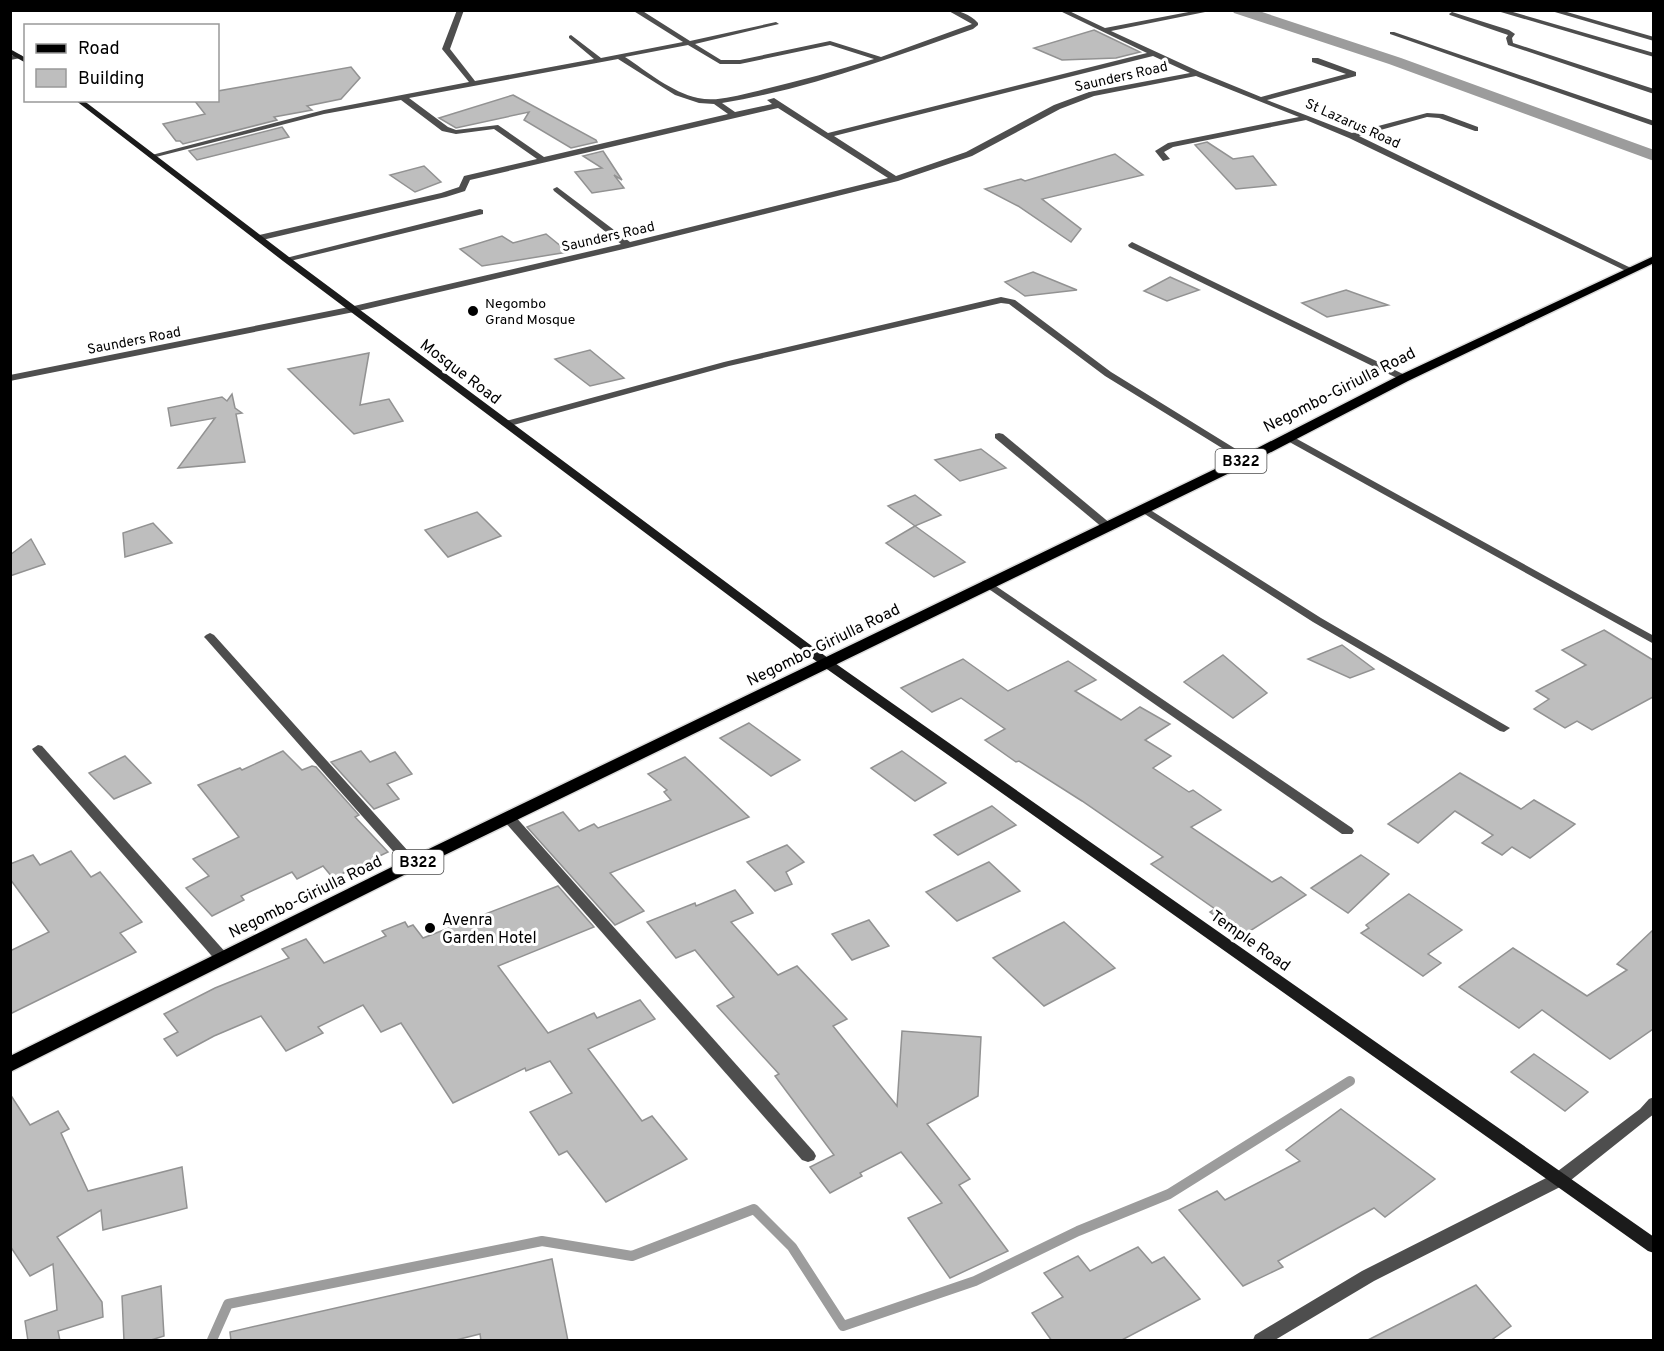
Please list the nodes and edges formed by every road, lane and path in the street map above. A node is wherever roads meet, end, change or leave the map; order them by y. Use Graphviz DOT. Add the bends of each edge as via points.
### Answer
graph roads {
  1 [pos="461,10"];
  2 [pos="635,10"];
  3 [pos="950,10"];
  4 [pos="1062,10"];
  5 [pos="1212,10"];
  6 [pos="1497,10"];
  7 [pos="1551,10"];
  8 [pos="1452,14"];
  9 [pos="776,24"];
  10 [pos="1106,30"];
  11 [pos="1392,33"];
  12 [pos="571,37"];
  13 [pos="1653,39"];
  14 [pos="691,43"];
  15 [pos="10,51"];
  16 [pos="1155,53"];
  17 [pos="1653,55"];
  18 [pos="619,56"];
  19 [pos="20,59"];
  20 [pos="881,59"];
  21 [pos="600,60"];
  22 [pos="1315,60"];
  23 [pos="1197,74"];
  24 [pos="472,82"];
  25 [pos="1653,92"];
  26 [pos="401,96"];
  27 [pos="1261,99"];
  28 [pos="771,100"];
  29 [pos="81,102"];
  30 [pos="716,102"];
  31 [pos="779,105"];
  32 [pos="734,115"];
  33 [pos="1308,118"];
  34 [pos="1653,124"];
  35 [pos="1475,129"];
  36 [pos="826,136"];
  37 [pos="1352,136"];
  38 [pos="152,156"];
  39 [pos="1166,159"];
  40 [pos="543,160"];
  41 [pos="895,179"];
  42 [pos="557,189"];
  43 [pos="480,212"];
  44 [pos="258,238"];
  45 [pos="628,245"];
  46 [pos="1132,245"];
  47 [pos="286,259"];
  48 [pos="1653,259"];
  49 [pos="1629,269"];
  50 [pos="354,309"];
  51 [pos="10,378"];
  52 [pos="1404,378"];
  53 [pos="506,424"];
  54 [pos="999,436"];
  55 [pos="1288,437"];
  56 [pos="1246,459"];
  57 [pos="1144,509"];
  58 [pos="1107,526"];
  59 [pos="987,583"];
  60 [pos="210,637"];
  61 [pos="1653,641"];
  62 [pos="828,664"];
  63 [pos="1504,728"];
  64 [pos="38,749"];
  65 [pos="509,818"];
  66 [pos="1347,831"];
  67 [pos="412,864"];
  68 [pos="222,958"];
  69 [pos="10,1065"];
  70 [pos="1653,1103"];
  71 [pos="808,1156"];
  72 [pos="1560,1179"];
  73 [pos="1653,1246"];
  74 [pos="1261,1341"];
  1 -- 24 [label="street" via="446,49"];
  2 -- 14 [label="street"];
  3 -- 20 [label="street" via="976,24"];
  4 -- 10 [label="street, St Lazarus Road"];
  5 -- 10 [label="street"];
  6 -- 17 [label="street"];
  7 -- 13 [label="street"];
  8 -- 25 [label="street" via="1507,31 1512,34 1510,44"];
  9 -- 14 [label="street"];
  10 -- 16 [label="street, St Lazarus Road"];
  11 -- 34 [label="street"];
  12 -- 21 [label="street"];
  14 -- 18 [label="street"];
  14 -- 20 [label="street" via="720,62 740,63 830,43"];
  15 -- 19 [label="street"];
  16 -- 23 [label="street, St Lazarus Road"];
  16 -- 36 [label="street"];
  18 -- 21 [label="street"];
  18 -- 30 [label="street" via="669,88 696,100"];
  20 -- 30 [label="street" via="780,89"];
  21 -- 24 [label="street"];
  22 -- 27 [label="street" via="1353,74"];
  23 -- 27 [label="street, St Lazarus Road"];
  23 -- 41 [label="street, Saunders Road" via="1092,94 1057,107 969,154"];
  24 -- 26 [label="street"];
  26 -- 38 [label="street"];
  26 -- 40 [label="street" via="445,129 456,132 495,127"];
  27 -- 33 [label="street, St Lazarus Road"];
  28 -- 31 [label="street"];
  29 -- 38 [label="street, Mosque Road"];
  30 -- 32 [label="street"];
  31 -- 32 [label="street"];
  31 -- 36 [label="street"];
  32 -- 40 [label="street"];
  33 -- 37 [label="street, St Lazarus Road"];
  33 -- 39 [label="street" via="1171,145 1160,152"];
  35 -- 37 [label="street" via="1426,115"];
  36 -- 41 [label="street"];
  37 -- 49 [label="street, St Lazarus Road"];
  38 -- 44 [label="street, Mosque Road"];
  40 -- 44 [label="street" via="467,178 462,189 443,195"];
  41 -- 45 [label="street, Saunders Road"];
  42 -- 45 [label="street"];
  43 -- 47 [label="street"];
  44 -- 47 [label="street, Mosque Road"];
  45 -- 50 [label="street, Saunders Road"];
  46 -- 52 [label="street"];
  47 -- 50 [label="street, Mosque Road"];
  48 -- 49 [label="main road, Negombo-Giriulla Road / B322"];
  49 -- 52 [label="main road, Negombo-Giriulla Road / B322"];
  50 -- 51 [label="street, Saunders Road"];
  50 -- 53 [label="street, Mosque Road"];
  52 -- 55 [label="main road, Negombo-Giriulla Road / B322"];
  53 -- 56 [label="street" via="727,364 1001,300 1012,302 1108,374"];
  53 -- 62 [label="street, Mosque Road"];
  54 -- 58 [label="street"];
  55 -- 56 [label="main road, Negombo-Giriulla Road / B322"];
  55 -- 61 [label="street"];
  56 -- 57 [label="main road, Negombo-Giriulla Road / B322"];
  57 -- 58 [label="main road, Negombo-Giriulla Road / B322"];
  57 -- 63 [label="street" via="1317,620"];
  58 -- 59 [label="main road, Negombo-Giriulla Road / B322"];
  59 -- 62 [label="main road, Negombo-Giriulla Road / B322"];
  59 -- 66 [label="street"];
  60 -- 67 [label="street"];
  62 -- 65 [label="main road, Negombo-Giriulla Road / B322"];
  62 -- 72 [label="street, Temple Road"];
  64 -- 68 [label="street"];
  65 -- 67 [label="main road, Negombo-Giriulla Road / B322"];
  65 -- 71 [label="street"];
  67 -- 68 [label="main road, Negombo-Giriulla Road / B322"];
  68 -- 69 [label="main road, Negombo-Giriulla Road / B322"];
  70 -- 72 [label="street"];
  72 -- 73 [label="street, Temple Road"];
  72 -- 74 [label="street" via="1368,1276"];
}
